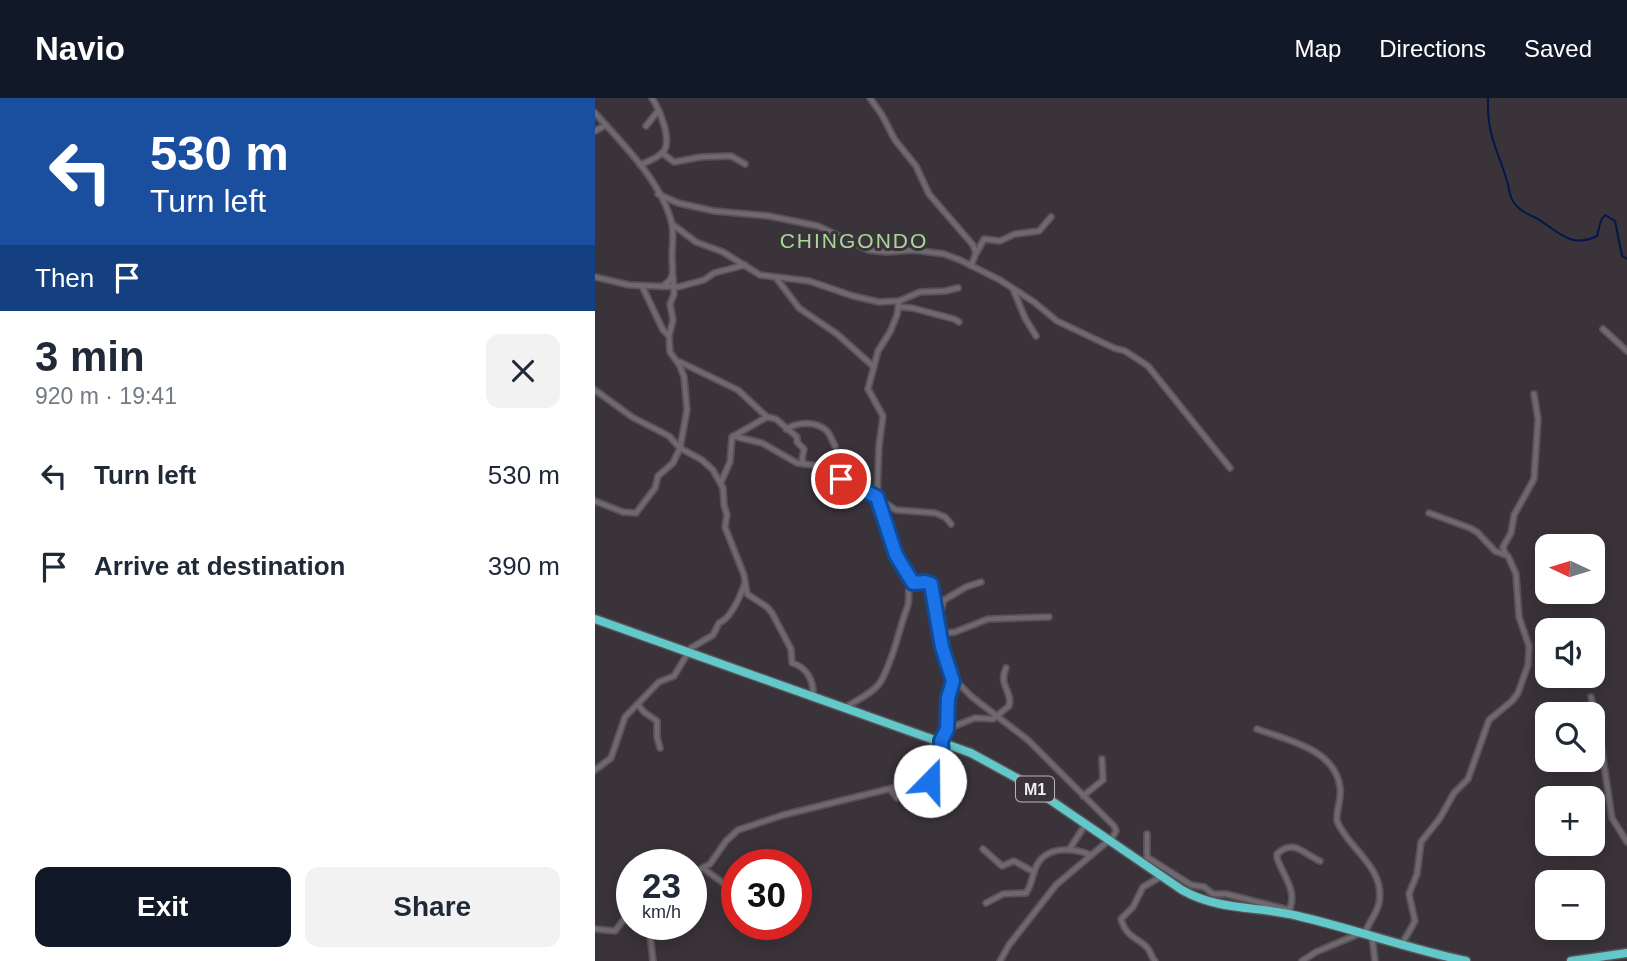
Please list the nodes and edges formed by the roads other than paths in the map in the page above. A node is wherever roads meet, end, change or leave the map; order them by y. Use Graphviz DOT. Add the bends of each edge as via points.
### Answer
graph roads {
  1 [pos="652,98"];
  2 [pos="870,98"];
  3 [pos="658,111"];
  4 [pos="595,113"];
  5 [pos="606,125"];
  6 [pos="646,126"];
  7 [pos="595,131"];
  8 [pos="661,153"];
  9 [pos="745,163"];
  10 [pos="640,165"];
  11 [pos="658,194"];
  12 [pos="1051,217"];
  13 [pos="671,224"];
  14 [pos="976,253"];
  15 [pos="745,265"];
  16 [pos="971,266"];
  17 [pos="673,276"];
  18 [pos="595,277"];
  19 [pos="776,278"];
  20 [pos="664,285"];
  21 [pos="642,286"];
  22 [pos="674,286"];
  23 [pos="958,288"];
  24 [pos="1013,289"];
  25 [pos="898,304"];
  26 [pos="959,322"];
  27 [pos="1603,329"];
  28 [pos="669,336"];
  29 [pos="1036,336"];
  30 [pos="1627,351"];
  31 [pos="675,361"];
  32 [pos="874,367"];
  33 [pos="595,390"];
  34 [pos="1534,394"];
  35 [pos="768,417"];
  36 [pos="786,429"];
  37 [pos="733,436"];
  38 [pos="835,446"];
  39 [pos="680,447"];
  40 [pos="804,464"];
  41 [pos="1230,468"];
  42 [pos="721,482"];
  43 [pos="877,497"];
  44 [pos="595,501"];
  45 [pos="1429,513"];
  46 [pos="951,524"];
  47 [pos="1505,553"];
  48 [pos="745,582"];
  49 [pos="911,582"];
  50 [pos="981,582"];
  51 [pos="1049,617"];
  52 [pos="595,620"];
  53 [pos="938,622"];
  54 [pos="941,634"];
  55 [pos="690,653"];
  56 [pos="1006,668"];
  57 [pos="953,678"];
  58 [pos="813,696"];
  59 [pos="1591,697"];
  60 [pos="638,705"];
  61 [pos="846,708"];
  62 [pos="998,716"];
  63 [pos="947,729"];
  64 [pos="1257,729"];
  65 [pos="941,741"];
  66 [pos="660,748"];
  67 [pos="1102,759"];
  68 [pos="595,770"];
  69 [pos="929,779"];
  70 [pos="890,789"];
  71 [pos="1083,796"];
  72 [pos="1085,824"];
  73 [pos="1147,834"];
  74 [pos="1110,841"];
  75 [pos="1627,842"];
  76 [pos="983,849"];
  77 [pos="1069,850"];
  78 [pos="1091,855"];
  79 [pos="1145,860"];
  80 [pos="1320,861"];
  81 [pos="707,866"];
  82 [pos="1034,872"];
  83 [pos="1162,876"];
  84 [pos="986,903"];
  85 [pos="1288,912"];
  86 [pos="595,929"];
  87 [pos="616,930"];
  88 [pos="1366,934"];
  89 [pos="651,940"];
  90 [pos="1402,944"];
  91 [pos="1627,953"];
  92 [pos="653,961"];
  93 [pos="1000,961"];
  94 [pos="1155,961"];
  95 [pos="1302,961"];
  96 [pos="1375,961"];
  97 [pos="1466,961"];
  98 [pos="1571,961"];
  1 -- 3 [label="street"];
  2 -- 14 [label="street" via="916,166 929,194"];
  3 -- 6 [label="street"];
  3 -- 8 [label="street" via="666,139"];
  4 -- 5 [label="street"];
  5 -- 7 [label="street"];
  5 -- 10 [label="street"];
  8 -- 9 [label="street" via="674,162 732,156"];
  8 -- 10 [label="street"];
  10 -- 11 [label="street"];
  11 -- 13 [label="street"];
  11 -- 16 [label="street" via="714,211 818,226 868,250 944,254"];
  12 -- 14 [label="street" via="1039,231 1000,241 984,240"];
  13 -- 15 [label="street" via="696,243"];
  13 -- 17 [label="street"];
  14 -- 16 [label="street"];
  15 -- 19 [label="street"];
  15 -- 22 [label="street" via="690,285"];
  16 -- 24 [label="street"];
  17 -- 20 [label="street"];
  17 -- 22 [label="street"];
  18 -- 21 [label="street"];
  19 -- 25 [label="street" via="809,281 847,295"];
  19 -- 32 [label="street" via="799,308"];
  20 -- 21 [label="street"];
  20 -- 22 [label="street"];
  21 -- 28 [label="street"];
  22 -- 28 [label="street"];
  23 -- 25 [label="street" via="920,292"];
  24 -- 29 [label="street"];
  24 -- 41 [label="street" via="1057,321 1148,366"];
  25 -- 26 [label="street"];
  25 -- 32 [label="street"];
  27 -- 30 [label="street"];
  28 -- 31 [label="street"];
  31 -- 35 [label="street" via="738,390"];
  31 -- 39 [label="street" via="684,377 688,401"];
  32 -- 43 [label="street" via="868,392 883,418"];
  33 -- 39 [label="street"];
  34 -- 47 [label="street" via="1538,419 1534,479 1512,520"];
  35 -- 36 [label="street"];
  35 -- 37 [label="street"];
  36 -- 38 [label="street" via="801,423 818,426"];
  36 -- 40 [label="street" via="803,447"];
  37 -- 40 [label="street" via="762,443"];
  37 -- 42 [label="street" via="730,465"];
  39 -- 42 [label="street" via="705,463"];
  39 -- 44 [label="street" via="671,467 658,477 636,513"];
  40 -- 43 [label="street" via="820,466 833,478"];
  42 -- 48 [label="street" via="725,527"];
  43 -- 46 [label="street" via="896,510 935,513"];
  43 -- 49 [label="street" via="896,555"];
  45 -- 47 [label="street" via="1461,523 1495,551"];
  47 -- 90 [label="street" via="1516,574 1528,665 1518,693 1489,720 1468,779 1421,842 1409,894 1415,921"];
  48 -- 55 [label="street" via="725,621"];
  48 -- 58 [label="street" via="747,595 772,613 792,649 792,663 808,674"];
  49 -- 53 [label="street" via="931,584"];
  49 -- 61 [label="street" via="899,639 881,680"];
  50 -- 53 [label="street" via="944,600"];
  51 -- 54 [label="street" via="988,619"];
  52 -- 55 [label="highway, M1"];
  53 -- 54 [label="street"];
  54 -- 57 [label="street"];
  55 -- 58 [label="highway, M1"];
  55 -- 60 [label="street" via="674,676 661,681"];
  56 -- 62 [label="street" via="1002,680 1011,705"];
  57 -- 62 [label="street"];
  57 -- 63 [label="street"];
  58 -- 61 [label="highway, M1"];
  59 -- 75 [label="street" via="1612,818"];
  60 -- 66 [label="street" via="657,721"];
  60 -- 68 [label="street" via="624,719 611,758"];
  61 -- 65 [label="highway, M1"];
  62 -- 63 [label="street" via="975,718"];
  62 -- 71 [label="street"];
  63 -- 65 [label="street"];
  64 -- 88 [label="street" via="1309,748 1335,771 1341,791 1337,821 1372,867 1380,891"];
  65 -- 69 [label="street" via="939,766"];
  65 -- 72 [label="highway, M1" via="1009,773"];
  67 -- 71 [label="street" via="1103,780"];
  69 -- 70 [label="street"];
  69 -- 70 [label="street" via="926,785 897,798"];
  70 -- 81 [label="street" via="738,830"];
  71 -- 74 [label="street" via="1115,827"];
  72 -- 74 [label="highway, M1"];
  72 -- 77 [label="street"];
  73 -- 79 [label="street"];
  74 -- 78 [label="street"];
  74 -- 79 [label="highway, M1"];
  76 -- 82 [label="street" via="1002,866 1013,861"];
  77 -- 78 [label="street"];
  77 -- 82 [label="street" via="1044,855"];
  78 -- 93 [label="street" via="1056,885"];
  79 -- 83 [label="highway, M1"];
  79 -- 85 [label="street" via="1213,894"];
  80 -- 85 [label="street" via="1294,846 1277,854 1291,888"];
  82 -- 84 [label="street" via="1027,893 1003,894"];
  83 -- 85 [label="highway, M1" via="1204,901"];
  83 -- 94 [label="street" via="1143,887 1121,919"];
  85 -- 88 [label="highway, M1"];
  86 -- 87 [label="street"];
  88 -- 90 [label="highway, M1"];
  88 -- 95 [label="street"];
  88 -- 96 [label="street"];
  89 -- 92 [label="street"];
  90 -- 97 [label="highway, M1"];
  91 -- 98 [label="highway"];
}
